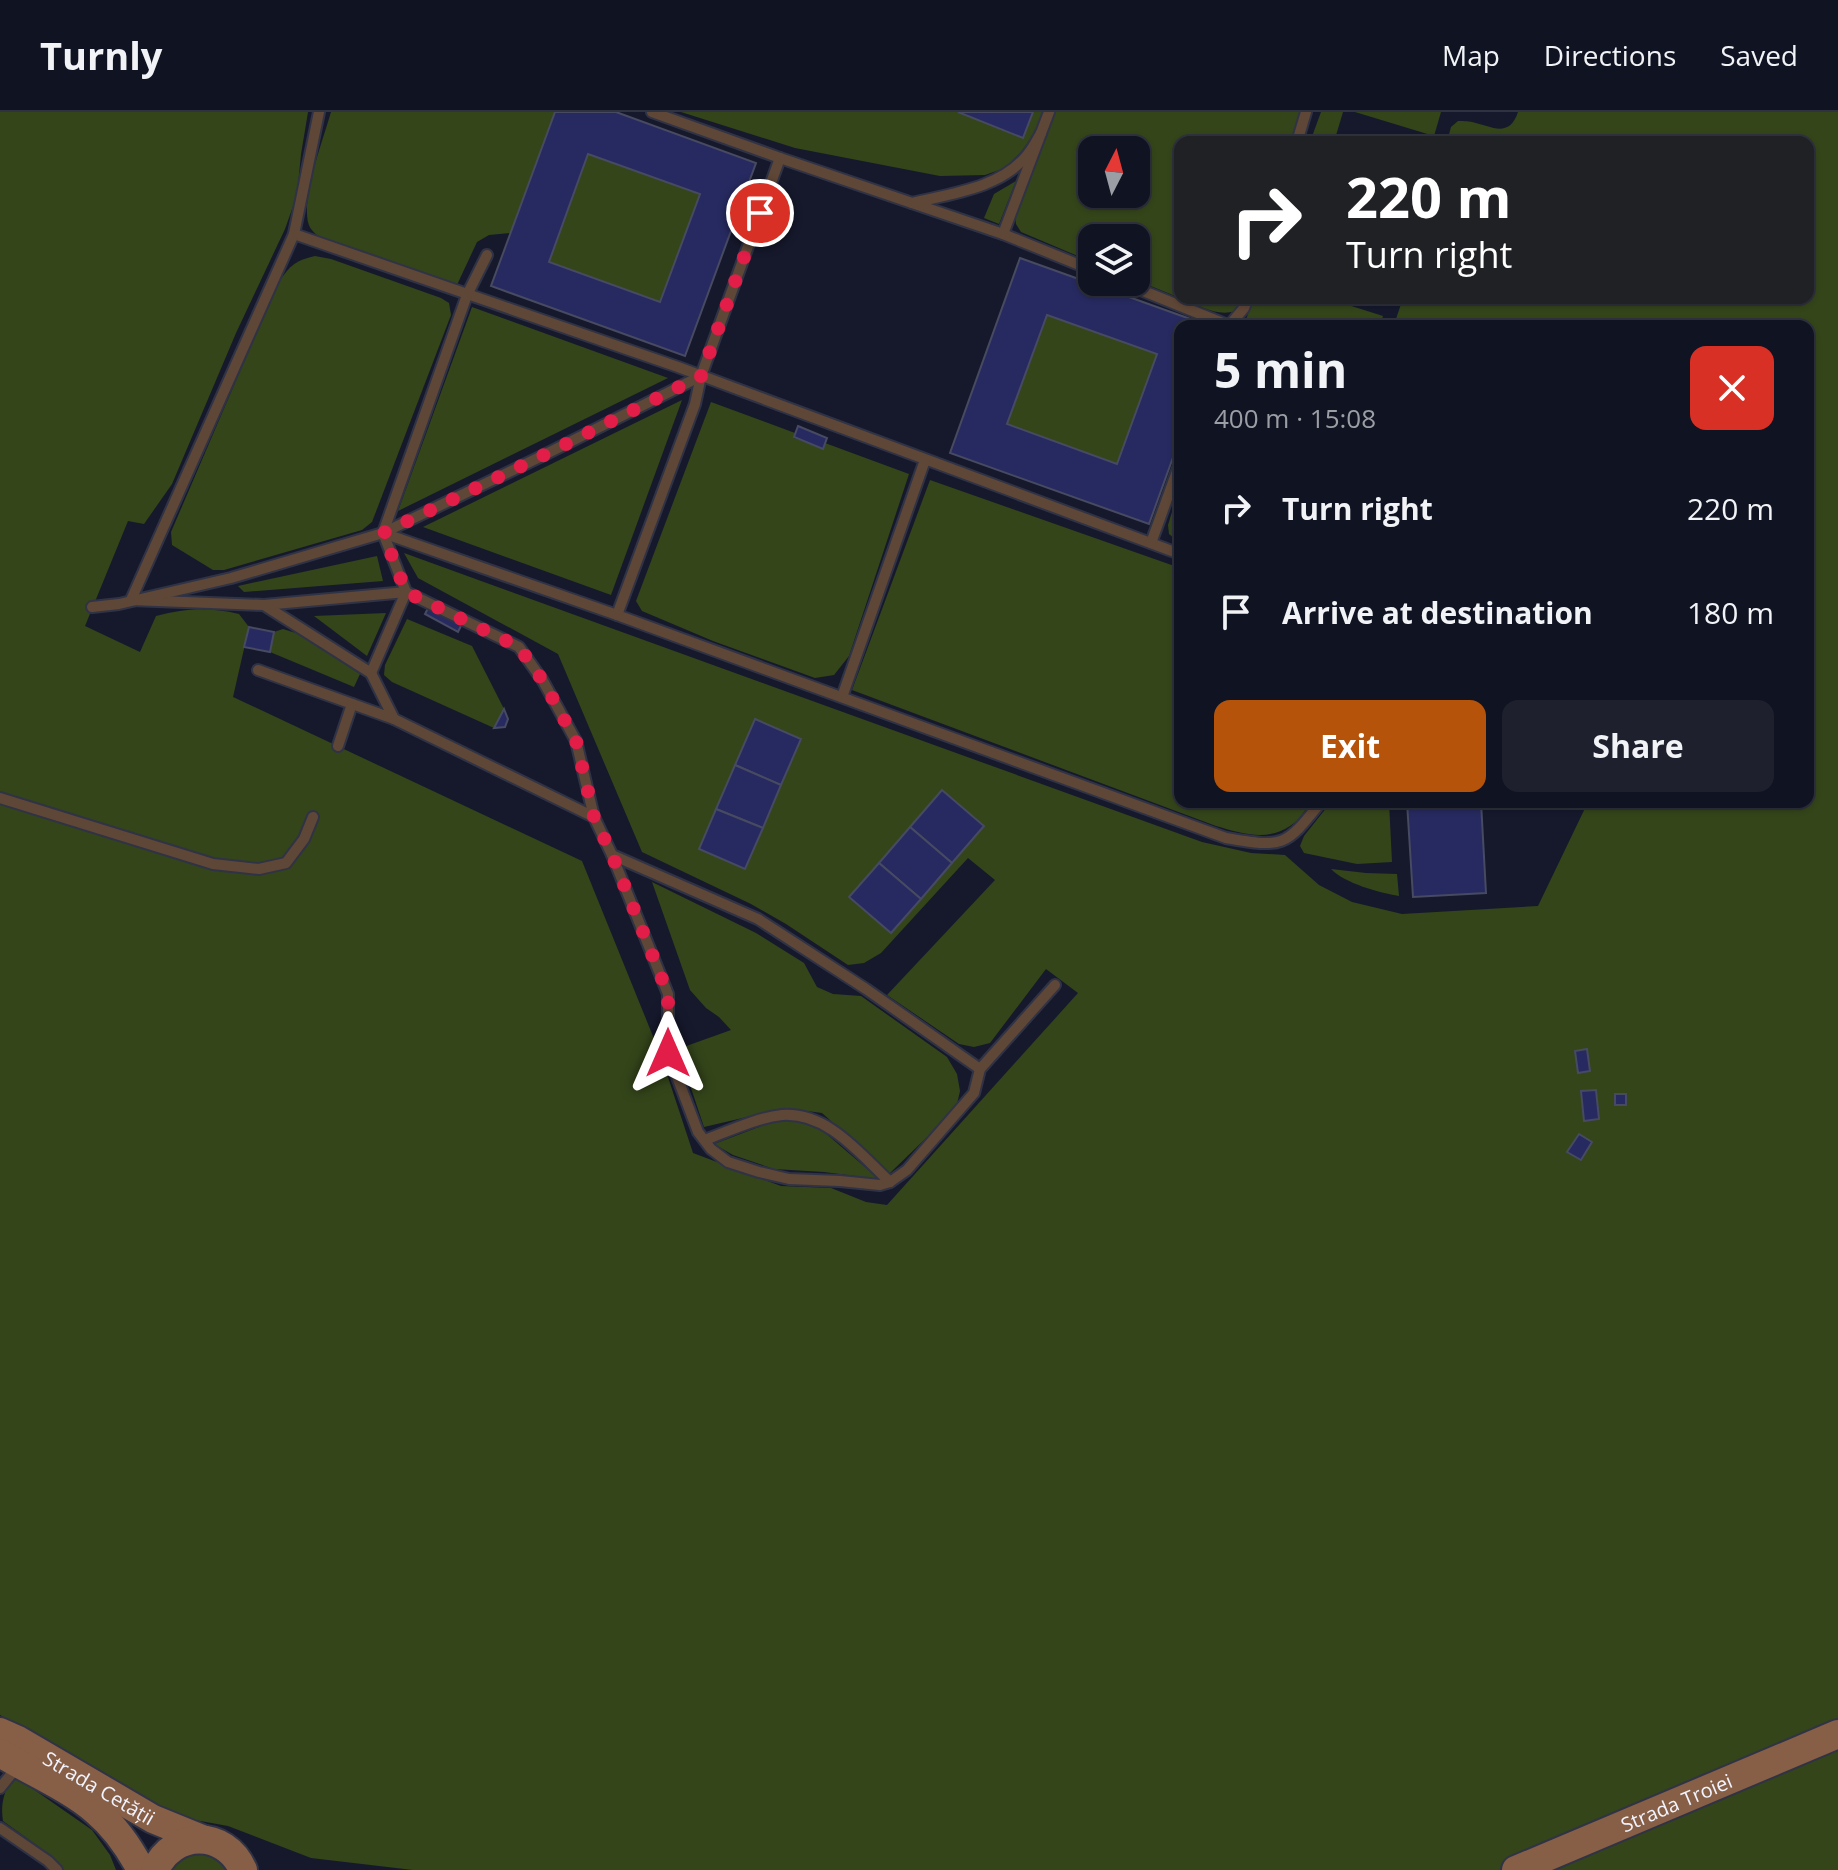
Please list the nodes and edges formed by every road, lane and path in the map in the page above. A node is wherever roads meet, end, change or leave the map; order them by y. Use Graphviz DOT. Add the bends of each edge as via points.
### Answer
graph roads {
  1 [pos="319,112"];
  2 [pos="652,112"];
  3 [pos="1049,112"];
  4 [pos="1306,112"];
  5 [pos="1041,133"];
  6 [pos="1299,136"];
  7 [pos="780,158"];
  8 [pos="911,203"];
  9 [pos="294,234"];
  10 [pos="1003,234"];
  11 [pos="487,255"];
  12 [pos="1078,264"];
  13 [pos="1150,294"];
  14 [pos="467,295"];
  15 [pos="1174,304"];
  16 [pos="1175,304"];
  17 [pos="1214,320"];
  18 [pos="701,376"];
  19 [pos="925,460"];
  20 [pos="1174,480"];
  21 [pos="383,533"];
  22 [pos="1151,543"];
  23 [pos="1174,552"];
  24 [pos="406,592"];
  25 [pos="131,600"];
  26 [pos="264,605"];
  27 [pos="92,607"];
  28 [pos="617,615"];
  29 [pos="258,670"];
  30 [pos="371,673"];
  31 [pos="842,697"];
  32 [pos="352,704"];
  33 [pos="394,719"];
  34 [pos="338,746"];
  35 [pos="0,798"];
  36 [pos="1316,808"];
  37 [pos="313,817"];
  38 [pos="594,817"];
  39 [pos="612,855"];
  40 [pos="1055,985"];
  41 [pos="980,1069"];
  42 [pos="705,1140"];
  43 [pos="890,1182"];
  44 [pos="0,1732"];
  45 [pos="1838,1734"];
  46 [pos="10,1759"];
  47 [pos="0,1788"];
  48 [pos="130,1804"];
  49 [pos="0,1828"];
  50 [pos="202,1839"];
  51 [pos="57,1870"];
  52 [pos="141,1870"];
  53 [pos="155,1870"];
  54 [pos="243,1870"];
  55 [pos="1516,1870"];
  1 -- 9 [label="lane"];
  2 -- 7 [label="lane"];
  3 -- 5 [label="lane"];
  4 -- 6 [label="lane"];
  5 -- 8 [label="lane" via="1027,156 993,180"];
  5 -- 10 [label="lane"];
  7 -- 8 [label="lane"];
  7 -- 18 [label="lane"];
  8 -- 10 [label="lane"];
  9 -- 14 [label="lane"];
  9 -- 25 [label="lane"];
  10 -- 12 [label="lane"];
  11 -- 14 [label="lane"];
  13 -- 15 [label="lane"];
  14 -- 18 [label="lane"];
  14 -- 21 [label="lane"];
  16 -- 17 [label="lane"];
  18 -- 19 [label="lane"];
  18 -- 21 [label="lane"];
  18 -- 28 [label="lane"];
  19 -- 22 [label="lane"];
  19 -- 31 [label="lane"];
  20 -- 22 [label="lane"];
  21 -- 24 [label="lane"];
  21 -- 25 [label="lane" via="231,578"];
  21 -- 28 [label="lane"];
  22 -- 23 [label="lane"];
  24 -- 26 [label="lane"];
  24 -- 30 [label="lane"];
  24 -- 38 [label="lane" via="519,647 576,741"];
  25 -- 26 [label="lane"];
  25 -- 27 [label="lane"];
  26 -- 30 [label="lane"];
  28 -- 31 [label="lane"];
  29 -- 32 [label="lane"];
  30 -- 33 [label="lane"];
  31 -- 36 [label="lane" via="1226,838 1281,843"];
  32 -- 33 [label="lane"];
  32 -- 34 [label="lane"];
  33 -- 38 [label="lane"];
  35 -- 37 [label="lane" via="213,864 259,869 286,863"];
  38 -- 39 [label="lane"];
  39 -- 41 [label="lane" via="758,919"];
  39 -- 42 [label="lane" via="668,994 668,1053"];
  40 -- 41 [label="lane"];
  41 -- 43 [label="lane" via="974,1093 907,1170"];
  42 -- 43 [label="lane" via="728,1162 789,1179"];
  42 -- 43 [label="lane" via="763,1119 800,1115 835,1131"];
  44 -- 48 [label="main road, Strada Cetății"];
  45 -- 55 [label="main road, Strada Troiei"];
  46 -- 47 [label="lane"];
  46 -- 48 [label="lane" via="37,1760 103,1798"];
  46 -- 52 [label="main road, Strada Cetății" via="97,1812"];
  48 -- 50 [label="main road, Strada Cetății"];
  49 -- 51 [label="lane"];
  50 -- 53 [label="main road, Strada Cetății" via="170,1849"];
  50 -- 54 [label="main road, Strada Cetății" via="225,1847"];
}
